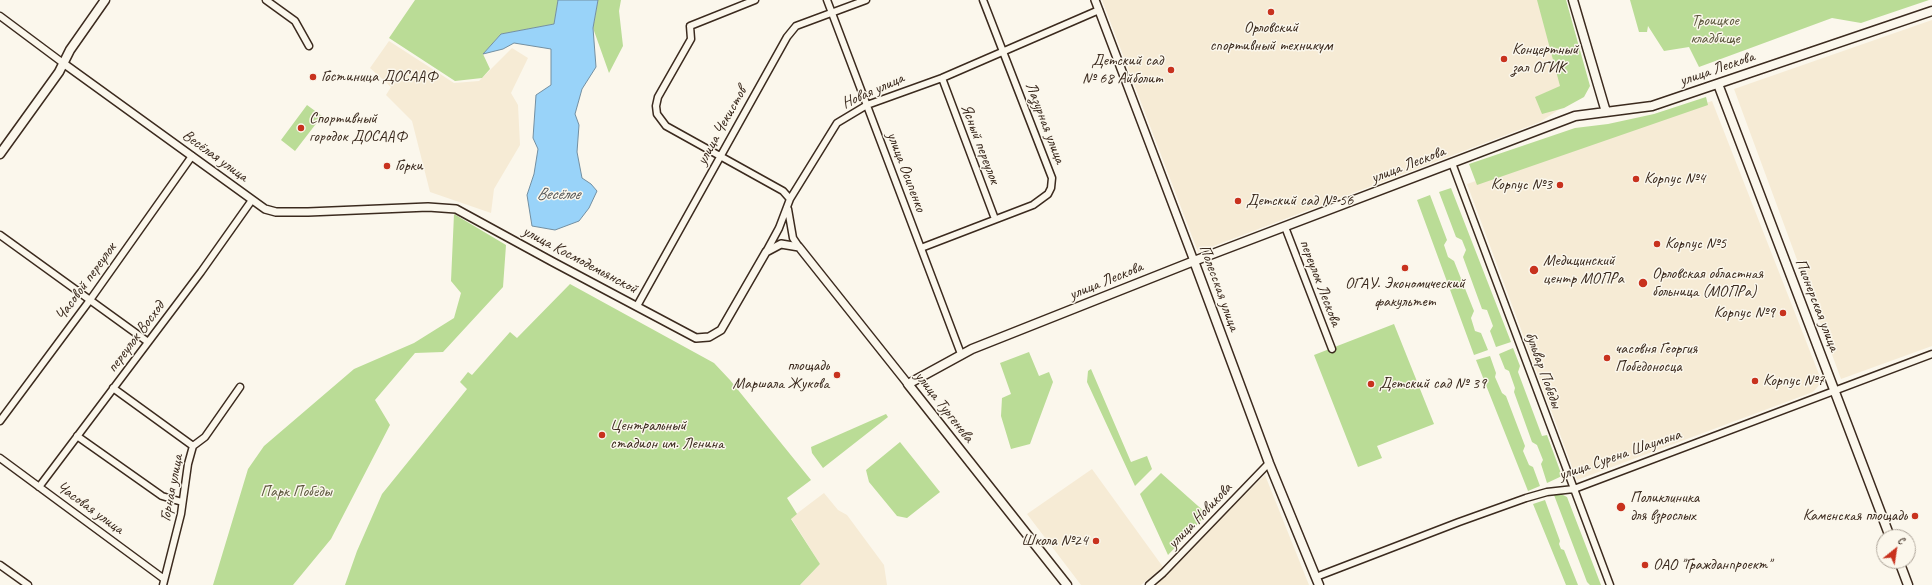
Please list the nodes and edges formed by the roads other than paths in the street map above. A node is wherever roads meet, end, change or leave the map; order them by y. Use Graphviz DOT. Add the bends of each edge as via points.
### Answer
graph roads {
  1 [pos="105,0"];
  2 [pos="266,0"];
  3 [pos="755,0"];
  4 [pos="827,0"];
  5 [pos="866,0"];
  6 [pos="983,0"];
  7 [pos="1095,0"];
  8 [pos="1573,0"];
  9 [pos="1099,10"];
  10 [pos="1932,11"];
  11 [pos="832,13"];
  12 [pos="0,16"];
  13 [pos="309,46"];
  14 [pos="1003,51"];
  15 [pos="63,63"];
  16 [pos="942,78"];
  17 [pos="1718,84"];
  18 [pos="867,105"];
  19 [pos="1606,112"];
  20 [pos="0,154"];
  21 [pos="721,155"];
  22 [pos="192,156"];
  23 [pos="1452,163"];
  24 [pos="790,199"];
  25 [pos="252,200"];
  26 [pos="450,207"];
  27 [pos="788,208"];
  28 [pos="995,219"];
  29 [pos="1285,227"];
  30 [pos="0,235"];
  31 [pos="799,248"];
  32 [pos="921,248"];
  33 [pos="766,252"];
  34 [pos="1194,261"];
  35 [pos="90,300"];
  36 [pos="637,306"];
  37 [pos="696,338"];
  38 [pos="148,342"];
  39 [pos="1332,348"];
  40 [pos="961,354"];
  41 [pos="1932,354"];
  42 [pos="908,384"];
  43 [pos="240,387"];
  44 [pos="113,388"];
  45 [pos="1834,392"];
  46 [pos="0,421"];
  47 [pos="77,436"];
  48 [pos="193,446"];
  49 [pos="0,458"];
  50 [pos="1269,463"];
  51 [pos="39,487"];
  52 [pos="1574,489"];
  53 [pos="182,502"];
  54 [pos="1887,529"];
  55 [pos="0,565"];
  56 [pos="1902,569"];
  57 [pos="1317,581"];
  58 [pos="164,582"];
  59 [pos="28,585"];
  60 [pos="1067,585"];
  61 [pos="1149,585"];
  62 [pos="1610,585"];
  63 [pos="1908,585"];
  1 -- 15 [label="main road"];
  2 -- 13 [label="street" via="295,21"];
  3 -- 21 [label="street" via="690,26 691,39 658,97 656,106 666,126"];
  4 -- 11 [label="street, улица Осипенко"];
  5 -- 11 [label="street, улица Чекистов"];
  6 -- 14 [label="street, Лазурная улица"];
  7 -- 9 [label="street, Полесская улица"];
  8 -- 19 [label="main road"];
  9 -- 14 [label="street, Новая улица"];
  9 -- 34 [label="street, Полесская улица"];
  10 -- 17 [label="main road, улица Лескова"];
  11 -- 18 [label="street, улица Осипенко"];
  11 -- 21 [label="street, улица Чекистов" via="796,26 787,37"];
  12 -- 15 [label="street, Весёлая улица"];
  14 -- 16 [label="street, Новая улица"];
  14 -- 28 [label="street, Лазурная улица" via="1052,178 1051,188 1040,200"];
  15 -- 20 [label="main road"];
  15 -- 22 [label="street, Весёлая улица"];
  16 -- 18 [label="street, Новая улица"];
  16 -- 28 [label="street, Ясный переулок"];
  17 -- 19 [label="main road, улица Лескова" via="1652,106"];
  17 -- 45 [label="main road, Пионерская улица"];
  18 -- 24 [label="street, Новая улица" via="837,122"];
  18 -- 32 [label="street, улица Осипенко"];
  19 -- 23 [label="main road, улица Лескова" via="1575,116"];
  21 -- 24 [label="street" via="783,191"];
  21 -- 36 [label="street, улица Чекистов"];
  22 -- 25 [label="street, Весёлая улица"];
  22 -- 35 [label="street, Часовой переулок"];
  23 -- 29 [label="main road, улица Лескова"];
  23 -- 52 [label="street, бульвар Победы"];
  24 -- 27 [label="street, Новая улица"];
  25 -- 26 [label="street, Весёлая улица" via="265,209 276,212"];
  25 -- 38 [label="street, переулок Восход"];
  26 -- 36 [label="street, улица Космодемьянской"];
  27 -- 31 [label="street" via="793,238"];
  27 -- 33 [label="street, Новая улица"];
  28 -- 32 [label="street, Лазурная улица"];
  29 -- 34 [label="main road, улица Лескова"];
  29 -- 39 [label="street, переулок Лескова"];
  30 -- 35 [label="street"];
  31 -- 33 [label="street" via="781,244"];
  31 -- 42 [label="street, улица Тургенева"];
  32 -- 40 [label="street, улица Осипенко"];
  33 -- 37 [label="street, Новая улица" via="721,330 709,337"];
  34 -- 40 [label="main road, улица Лескова"];
  34 -- 50 [label="main road, Полесская улица"];
  35 -- 38 [label="street"];
  35 -- 46 [label="street, Часовой переулок"];
  36 -- 37 [label="street, улица Космодемьянской"];
  38 -- 44 [label="street, переулок Восход"];
  40 -- 42 [label="main road, улица Лескова"];
  41 -- 45 [label="street, улица Сурена Шаумяна"];
  42 -- 60 [label="main road, улица Тургенева"];
  43 -- 48 [label="street, Горная улица" via="205,437"];
  44 -- 47 [label="street, переулок Восход"];
  44 -- 48 [label="street"];
  45 -- 52 [label="street, улица Сурена Шаумяна"];
  45 -- 54 [label="main road, Пионерская улица"];
  47 -- 51 [label="street, переулок Восход"];
  47 -- 53 [label="street" via="162,496"];
  48 -- 53 [label="street, Горная улица"];
  49 -- 51 [label="street, Часовая улица"];
  50 -- 57 [label="main road, Полесская улица"];
  50 -- 61 [label="street, улица Новикова"];
  51 -- 58 [label="street, Часовая улица"];
  52 -- 57 [label="street, улица Сурена Шаумяна" via="1547,492 1526,498 1459,522"];
  52 -- 62 [label="street, бульвар Победы"];
  53 -- 58 [label="street, Горная улица"];
  55 -- 59 [label="street"];
  56 -- 63 [label="main road"];
}
